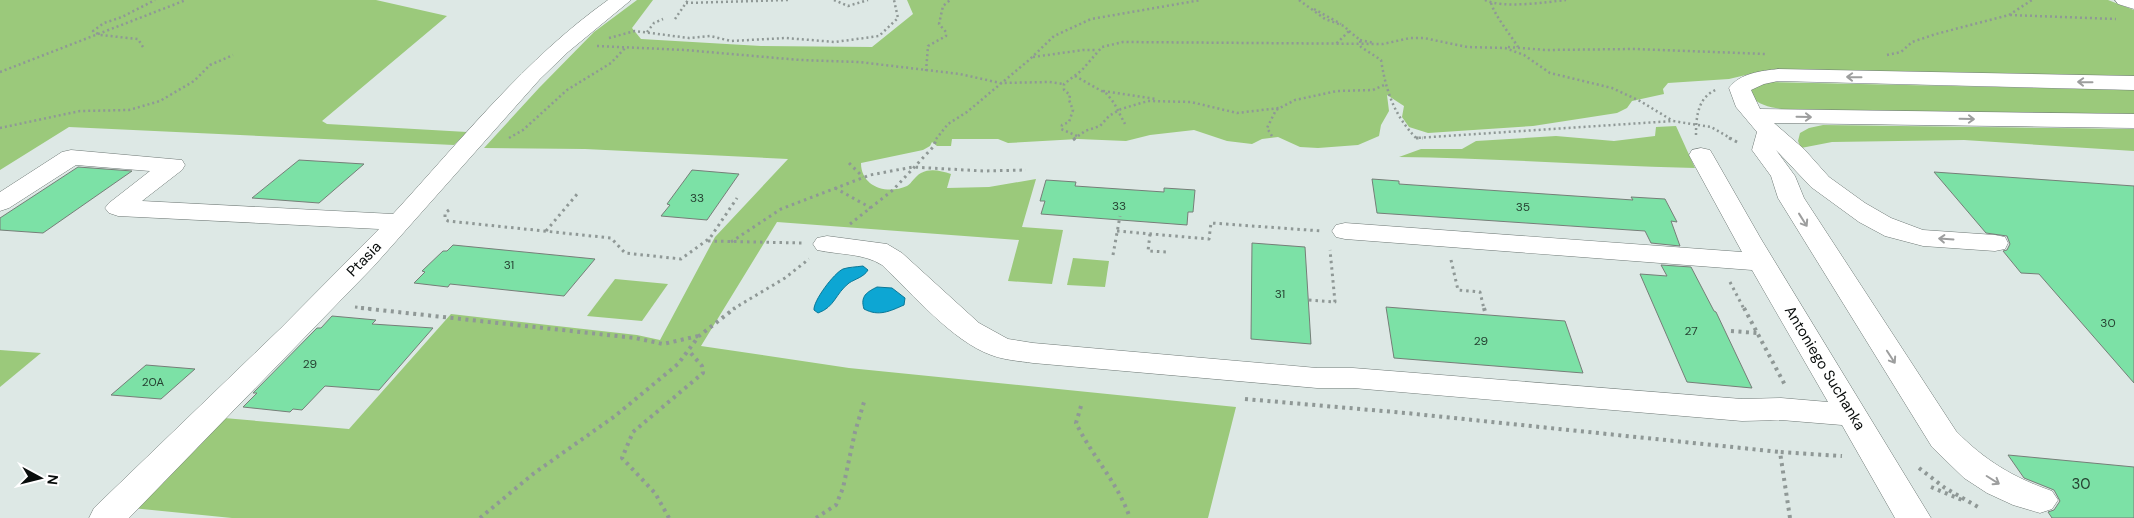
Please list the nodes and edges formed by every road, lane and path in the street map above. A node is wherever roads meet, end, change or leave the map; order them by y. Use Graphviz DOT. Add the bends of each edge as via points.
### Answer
graph roads {
  1 [pos="155,0"];
  2 [pos="186,0"];
  3 [pos="621,0"];
  4 [pos="688,0"];
  5 [pos="788,0"];
  6 [pos="834,0"];
  7 [pos="868,0"];
  8 [pos="894,0"];
  9 [pos="950,0"];
  10 [pos="1201,0"];
  11 [pos="1300,0"];
  12 [pos="1485,0"];
  13 [pos="1566,0"];
  14 [pos="2032,0"];
  15 [pos="765,1"];
  16 [pos="1491,3"];
  17 [pos="686,4"];
  18 [pos="762,5"];
  19 [pos="2128,5"];
  20 [pos="2009,15"];
  21 [pos="663,19"];
  22 [pos="675,19"];
  23 [pos="635,31"];
  24 [pos="1349,31"];
  25 [pos="647,32"];
  26 [pos="100,35"];
  27 [pos="1360,42"];
  28 [pos="1336,44"];
  29 [pos="596,46"];
  30 [pos="143,47"];
  31 [pos="1518,47"];
  32 [pos="626,48"];
  33 [pos="1505,48"];
  34 [pos="1097,50"];
  35 [pos="1773,54"];
  36 [pos="233,55"];
  37 [pos="1881,56"];
  38 [pos="1033,57"];
  39 [pos="926,71"];
  40 [pos="0,72"];
  41 [pos="1075,76"];
  42 [pos="1000,83"];
  43 [pos="2134,83"];
  44 [pos="1064,84"];
  45 [pos="1384,85"];
  46 [pos="1740,88"];
  47 [pos="1103,91"];
  48 [pos="1161,100"];
  49 [pos="1279,108"];
  50 [pos="1116,111"];
  51 [pos="1673,121"];
  52 [pos="2134,121"];
  53 [pos="1696,123"];
  54 [pos="1126,124"];
  55 [pos="1762,124"];
  56 [pos="0,128"];
  57 [pos="1077,136"];
  58 [pos="1272,136"];
  59 [pos="1073,140"];
  60 [pos="506,141"];
  61 [pos="1743,144"];
  62 [pos="1702,155"];
  63 [pos="849,163"];
  64 [pos="913,167"];
  65 [pos="1026,170"];
  66 [pos="863,177"];
  67 [pos="835,188"];
  68 [pos="578,193"];
  69 [pos="737,198"];
  70 [pos="0,203"];
  71 [pos="871,208"];
  72 [pos="448,210"];
  73 [pos="1120,216"];
  74 [pos="400,222"];
  75 [pos="1117,231"];
  76 [pos="546,232"];
  77 [pos="1337,232"];
  78 [pos="1150,234"];
  79 [pos="1446,239"];
  80 [pos="707,240"];
  81 [pos="731,242"];
  82 [pos="1995,242"];
  83 [pos="827,244"];
  84 [pos="1167,252"];
  85 [pos="1113,255"];
  86 [pos="1718,259"];
  87 [pos="1762,262"];
  88 [pos="1309,300"];
  89 [pos="351,306"];
  90 [pos="1486,315"];
  91 [pos="1732,331"];
  92 [pos="1758,333"];
  93 [pos="699,336"];
  94 [pos="688,350"];
  95 [pos="1245,399"];
  96 [pos="864,402"];
  97 [pos="1081,406"];
  98 [pos="1799,410"];
  99 [pos="1853,415"];
  100 [pos="1780,452"];
  101 [pos="1845,456"];
  102 [pos="2040,500"];
  103 [pos="107,518"];
  104 [pos="480,518"];
  105 [pos="669,518"];
  106 [pos="816,518"];
  107 [pos="1130,518"];
  108 [pos="1790,518"];
  109 [pos="1913,518"];
  1 -- 26 [label="path" via="96,27 93,31"];
  2 -- 26 [label="path"];
  3 -- 74 [label="street, Ptasia" via="594,17 532,76"];
  4 -- 17 [label="path"];
  5 -- 15 [label="path"];
  6 -- 7 [label="path" via="848,6"];
  8 -- 25 [label="path" via="898,18 879,36 835,42 786,38 731,41 710,36 689,38"];
  9 -- 39 [label="path" via="943,6 939,24 946,36 928,46"];
  10 -- 38 [label="path" via="1091,19 1054,36"];
  11 -- 24 [label="path" via="1325,19"];
  12 -- 16 [label="path"];
  13 -- 16 [label="path" via="1530,4"];
  14 -- 20 [label="path"];
  15 -- 17 [label="path"];
  15 -- 18 [label="path"];
  16 -- 31 [label="path"];
  17 -- 22 [label="path"];
  19 -- 20 [label="path" via="2046,15"];
  20 -- 37 [label="path" via="1936,34 1912,42 1901,52"];
  21 -- 25 [label="path" via="654,23"];
  23 -- 25 [label="path"];
  24 -- 27 [label="path"];
  24 -- 28 [label="path"];
  26 -- 30 [label="path" via="138,39"];
  26 -- 40 [label="path"];
  27 -- 28 [label="path"];
  27 -- 33 [label="path" via="1377,44 1424,38 1467,47"];
  27 -- 45 [label="path" via="1366,51 1381,60"];
  28 -- 34 [label="path" via="1123,42"];
  29 -- 32 [label="path"];
  31 -- 33 [label="path"];
  31 -- 35 [label="path"];
  32 -- 39 [label="path" via="859,62"];
  32 -- 60 [label="path"];
  33 -- 51 [label="path" via="1524,55 1550,73 1612,88"];
  34 -- 38 [label="path"];
  34 -- 41 [label="path" via="1093,60"];
  36 -- 56 [label="path" via="210,65 194,81 160,101 129,110 80,111"];
  38 -- 42 [label="path"];
  39 -- 42 [label="path"];
  41 -- 44 [label="path"];
  41 -- 47 [label="path"];
  42 -- 44 [label="path"];
  42 -- 64 [label="path" via="948,124"];
  43 -- 46 [label="street, one-way" via="1778,75 1747,82"];
  44 -- 57 [label="path" via="1073,110 1069,122 1061,129"];
  45 -- 49 [label="path" via="1373,90 1333,91 1309,96"];
  45 -- 51 [label="path" via="1393,111 1416,138"];
  46 -- 53 [label="path" via="1712,90 1699,105"];
  46 -- 55 [label="street" via="1741,99"];
  47 -- 48 [label="path"];
  47 -- 50 [label="path"];
  48 -- 49 [label="path" via="1181,100 1236,113"];
  48 -- 50 [label="path"];
  49 -- 58 [label="path" via="1269,120 1267,128"];
  50 -- 54 [label="path" via="1118,118"];
  50 -- 57 [label="path" via="1100,126"];
  51 -- 53 [label="path"];
  55 -- 52 [label="street, one-way"];
  53 -- 61 [label="path"];
  53 -- 62 [label="path" via="1696,141"];
  82 -- 55 [label="street, one-way" via="1922,238 1874,221 1820,181"];
  55 -- 102 [label="street, one-way" via="1764,150 1783,176 1791,198 1944,439 1964,461 1994,482 2019,495"];
  57 -- 59 [label="path"];
  62 -- 87 [label="street, Antoniego Suchanka"];
  63 -- 66 [label="path"];
  64 -- 65 [label="path" via="983,172"];
  64 -- 66 [label="path"];
  64 -- 71 [label="path"];
  66 -- 67 [label="path"];
  67 -- 71 [label="path"];
  67 -- 81 [label="path" via="781,209"];
  68 -- 76 [label="path"];
  69 -- 80 [label="path"];
  70 -- 74 [label="street" via="71,157 173,165 118,208"];
  71 -- 83 [label="path"];
  72 -- 76 [label="path" via="445,213 448,222"];
  73 -- 75 [label="path"];
  74 -- 103 [label="street, Ptasia"];
  75 -- 78 [label="path"];
  75 -- 85 [label="path"];
  76 -- 80 [label="path" via="611,238 625,253 681,259"];
  77 -- 78 [label="path" via="1211,223 1210,239"];
  77 -- 79 [label="street"];
  77 -- 88 [label="path" via="1335,302"];
  78 -- 84 [label="path" via="1148,251"];
  79 -- 86 [label="street"];
  79 -- 90 [label="path" via="1458,290 1480,292"];
  80 -- 81 [label="path"];
  81 -- 83 [label="path"];
  83 -- 93 [label="path" via="785,278 742,302"];
  83 -- 98 [label="street" via="877,250 892,259 968,330 1001,348 1317,378 1353,378 1742,410"];
  86 -- 87 [label="street"];
  86 -- 92 [label="path"];
  87 -- 99 [label="street, Antoniego Suchanka"];
  89 -- 93 [label="path" via="635,338 663,344"];
  91 -- 92 [label="path"];
  92 -- 98 [label="path"];
  93 -- 94 [label="path"];
  94 -- 104 [label="path" via="678,364 615,416 533,474"];
  94 -- 105 [label="path" via="702,366 703,373 633,432 622,458 655,492"];
  95 -- 100 [label="path"];
  96 -- 106 [label="path" via="836,505"];
  97 -- 107 [label="path" via="1076,423 1124,500"];
  98 -- 99 [label="street"];
  99 -- 109 [label="street, Antoniego Suchanka"];
  100 -- 101 [label="path"];
  100 -- 108 [label="path"];
}
